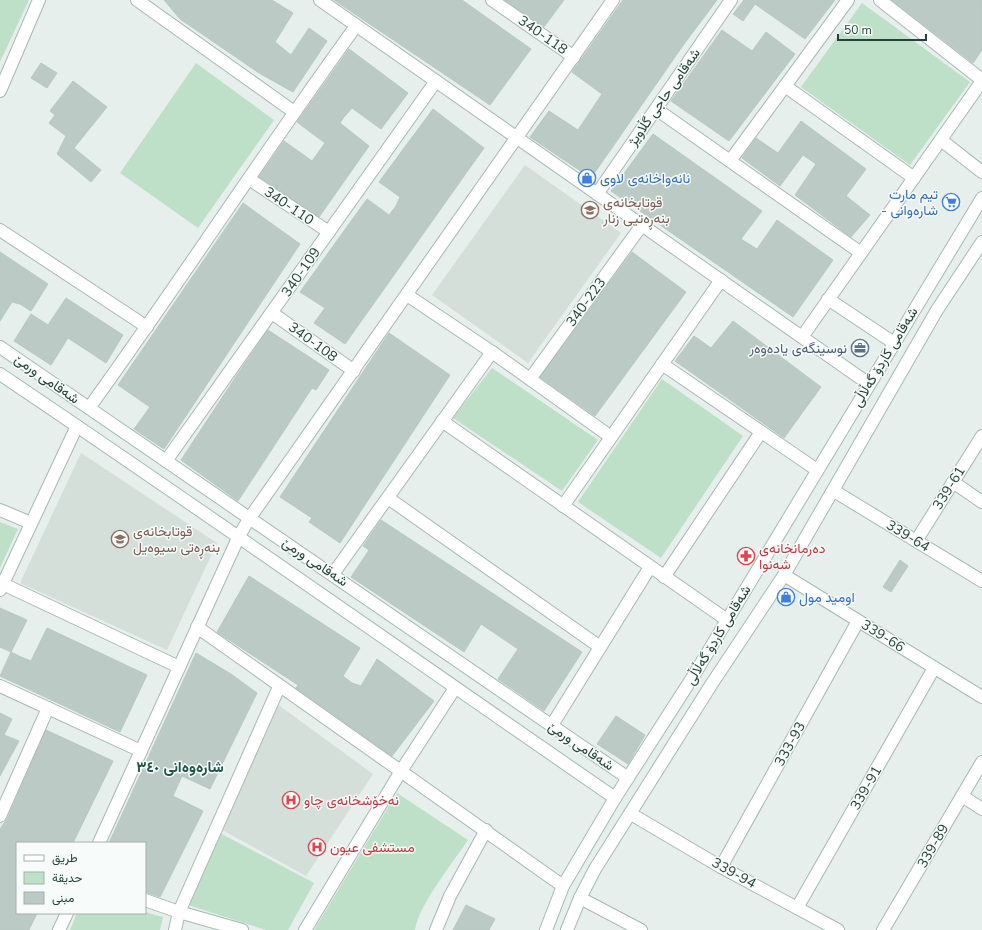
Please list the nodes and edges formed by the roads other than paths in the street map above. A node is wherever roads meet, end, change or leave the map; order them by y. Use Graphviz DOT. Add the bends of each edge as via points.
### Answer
graph roads {
  1 [pos="39,0"];
  2 [pos="137,0"];
  3 [pos="492,0"];
  4 [pos="613,0"];
  5 [pos="731,0"];
  6 [pos="848,0"];
  7 [pos="880,0"];
  8 [pos="327,2"];
  9 [pos="152,5"];
  10 [pos="356,26"];
  11 [pos="574,57"];
  12 [pos="982,80"];
  13 [pos="436,82"];
  14 [pos="785,86"];
  15 [pos="0,91"];
  16 [pos="656,109"];
  17 [pos="294,112"];
  18 [pos="517,138"];
  19 [pos="941,140"];
  20 [pos="730,161"];
  21 [pos="982,172"];
  22 [pos="914,178"];
  23 [pos="249,179"];
  24 [pos="597,194"];
  25 [pos="982,198"];
  26 [pos="642,225"];
  27 [pos="0,230"];
  28 [pos="330,232"];
  29 [pos="982,242"];
  30 [pos="861,253"];
  31 [pos="721,280"];
  32 [pos="407,295"];
  33 [pos="828,299"];
  34 [pos="272,313"];
  35 [pos="147,327"];
  36 [pos="802,337"];
  37 [pos="894,343"];
  38 [pos="0,347"];
  39 [pos="492,352"];
  40 [pos="662,364"];
  41 [pos="354,371"];
  42 [pos="0,374"];
  43 [pos="530,379"];
  44 [pos="869,384"];
  45 [pos="89,408"];
  46 [pos="442,421"];
  47 [pos="77,426"];
  48 [pos="761,432"];
  49 [pos="982,436"];
  50 [pos="611,437"];
  51 [pos="166,461"];
  52 [pos="817,470"];
  53 [pos="953,482"];
  54 [pos="834,491"];
  55 [pos="388,498"];
  56 [pos="982,502"];
  57 [pos="563,506"];
  58 [pos="0,510"];
  59 [pos="249,519"];
  60 [pos="31,523"];
  61 [pos="239,536"];
  62 [pos="916,541"];
  63 [pos="650,567"];
  64 [pos="333,574"];
  65 [pos="784,575"];
  66 [pos="664,577"];
  67 [pos="982,581"];
  68 [pos="1,587"];
  69 [pos="727,620"];
  70 [pos="858,621"];
  71 [pos="197,627"];
  72 [pos="600,647"];
  73 [pos="179,667"];
  74 [pos="934,668"];
  75 [pos="694,674"];
  76 [pos="711,685"];
  77 [pos="0,686"];
  78 [pos="279,686"];
  79 [pos="455,688"];
  80 [pos="982,697"];
  81 [pos="48,708"];
  82 [pos="552,725"];
  83 [pos="141,751"];
  84 [pos="982,762"];
  85 [pos="401,772"];
  86 [pos="628,778"];
  87 [pos="962,796"];
  88 [pos="615,798"];
  89 [pos="982,809"];
  90 [pos="631,814"];
  91 [pos="0,816"];
  92 [pos="486,830"];
  93 [pos="99,842"];
  94 [pos="721,867"];
  95 [pos="563,886"];
  96 [pos="580,898"];
  97 [pos="146,900"];
  98 [pos="798,908"];
  99 [pos="179,912"];
  100 [pos="67,914"];
  101 [pos="59,930"];
  102 [pos="175,930"];
  103 [pos="242,930"];
  104 [pos="305,930"];
  105 [pos="436,930"];
  106 [pos="546,930"];
  107 [pos="567,930"];
  108 [pos="641,930"];
  109 [pos="838,930"];
  110 [pos="883,930"];
  1 -- 15 [label="street"];
  2 -- 9 [label="street"];
  3 -- 11 [label="street, 340-118"];
  4 -- 11 [label="street"];
  5 -- 16 [label="street, شەقامی حاجی گڵاویژ"];
  6 -- 14 [label="street"];
  7 -- 12 [label="street"];
  8 -- 10 [label="street"];
  9 -- 17 [label="street"];
  10 -- 13 [label="street"];
  10 -- 17 [label="street"];
  11 -- 18 [label="street"];
  12 -- 19 [label="street"];
  13 -- 18 [label="street"];
  13 -- 28 [label="street, 340-109"];
  14 -- 20 [label="street"];
  14 -- 22 [label="street"];
  16 -- 20 [label="street"];
  16 -- 24 [label="street, شەقامی حاجی گڵاویژ"];
  17 -- 23 [label="street"];
  18 -- 24 [label="street"];
  18 -- 32 [label="street"];
  19 -- 21 [label="street"];
  19 -- 22 [label="street"];
  20 -- 30 [label="street"];
  22 -- 30 [label="street"];
  23 -- 28 [label="street, 340-110"];
  23 -- 35 [label="street"];
  24 -- 26 [label="street"];
  25 -- 37 [label="street, شەقامی کاردۆ گەڵاڵی"];
  26 -- 31 [label="street"];
  26 -- 43 [label="street, 340-223"];
  27 -- 35 [label="street"];
  28 -- 34 [label="street, 340-109"];
  29 -- 54 [label="street, شەقامی کاردۆ گەڵاڵی" via="937,310"];
  30 -- 33 [label="street"];
  31 -- 36 [label="street"];
  31 -- 40 [label="street"];
  32 -- 39 [label="street"];
  32 -- 41 [label="street"];
  33 -- 36 [label="street"];
  33 -- 37 [label="street"];
  34 -- 41 [label="street, 340-108"];
  34 -- 51 [label="street, 340-109"];
  35 -- 45 [label="street"];
  36 -- 44 [label="street"];
  37 -- 44 [label="street, شەقامی کاردۆ گەڵاڵی"];
  38 -- 45 [label="street, شەقامی ورمێ"];
  39 -- 43 [label="street"];
  39 -- 46 [label="street"];
  40 -- 48 [label="street"];
  40 -- 50 [label="street"];
  41 -- 59 [label="street"];
  42 -- 47 [label="street, شەقامی ورمێ"];
  43 -- 50 [label="street"];
  44 -- 52 [label="street, شەقامی کاردۆ گەڵاڵی"];
  45 -- 51 [label="street, شەقامی ورمێ"];
  46 -- 55 [label="street"];
  46 -- 57 [label="street"];
  47 -- 60 [label="street"];
  47 -- 61 [label="street, شەقامی ورمێ"];
  48 -- 52 [label="street"];
  48 -- 66 [label="street"];
  49 -- 53 [label="street, 339-61"];
  50 -- 57 [label="street"];
  51 -- 59 [label="street, شەقامی ورمێ"];
  52 -- 69 [label="street, شەقامی کاردۆ گەڵاڵی"];
  53 -- 56 [label="street"];
  53 -- 62 [label="street, 339-61"];
  54 -- 62 [label="street, 339-64"];
  54 -- 65 [label="street, شەقامی کاردۆ گەڵاڵی"];
  55 -- 64 [label="street"];
  55 -- 72 [label="street"];
  57 -- 63 [label="street"];
  58 -- 60 [label="street"];
  59 -- 61 [label="street"];
  59 -- 64 [label="street, شەقامی ورمێ"];
  60 -- 68 [label="street"];
  61 -- 71 [label="street"];
  61 -- 79 [label="street, شەقامی ورمێ"];
  62 -- 67 [label="street, 339-64"];
  63 -- 66 [label="street"];
  63 -- 72 [label="street"];
  64 -- 82 [label="street, شەقامی ورمێ"];
  65 -- 70 [label="street, 339-66"];
  65 -- 76 [label="street, شەقامی کاردۆ گەڵاڵی"];
  66 -- 69 [label="street"];
  68 -- 73 [label="street"];
  69 -- 75 [label="street, شەقامی کاردۆ گەڵاڵی"];
  70 -- 74 [label="street, 339-66"];
  70 -- 94 [label="street, 333-93"];
  71 -- 73 [label="street"];
  71 -- 78 [label="street"];
  72 -- 82 [label="street"];
  73 -- 83 [label="street"];
  74 -- 80 [label="street, 339-66"];
  74 -- 98 [label="street, 339-91"];
  75 -- 76 [label="street"];
  75 -- 86 [label="street, شەقامی کاردۆ گەڵاڵی"];
  76 -- 90 [label="street, شەقامی کاردۆ گەڵاڵی"];
  77 -- 81 [label="street"];
  78 -- 85 [label="street"];
  78 -- 99 [label="street"];
  79 -- 85 [label="street"];
  79 -- 88 [label="street, شەقامی ورمێ"];
  81 -- 83 [label="street"];
  81 -- 91 [label="street"];
  82 -- 86 [label="street, شەقامی ورمێ"];
  83 -- 93 [label="street"];
  84 -- 87 [label="street, 339-89"];
  85 -- 92 [label="street"];
  85 -- 104 [label="street"];
  86 -- 88 [label="street, شەقامی کاردۆ گەڵاڵی"];
  87 -- 89 [label="street"];
  87 -- 110 [label="street, 339-89"];
  88 -- 95 [label="street, شەقامی کاردۆ گەڵاڵی"];
  90 -- 94 [label="street, 339-94"];
  90 -- 96 [label="street, شەقامی کاردۆ گەڵاڵی" via="595,869"];
  92 -- 95 [label="street"];
  92 -- 105 [label="street" via="450,896"];
  94 -- 98 [label="street, 339-94"];
  95 -- 106 [label="street, شەقامی کاردۆ گەڵاڵی"];
  96 -- 107 [label="street, شەقامی کاردۆ گەڵاڵی"];
  96 -- 108 [label="street"];
  97 -- 99 [label="street"];
  98 -- 109 [label="street, 339-94"];
  99 -- 102 [label="street"];
  99 -- 103 [label="street"];
  100 -- 101 [label="street"];
}
